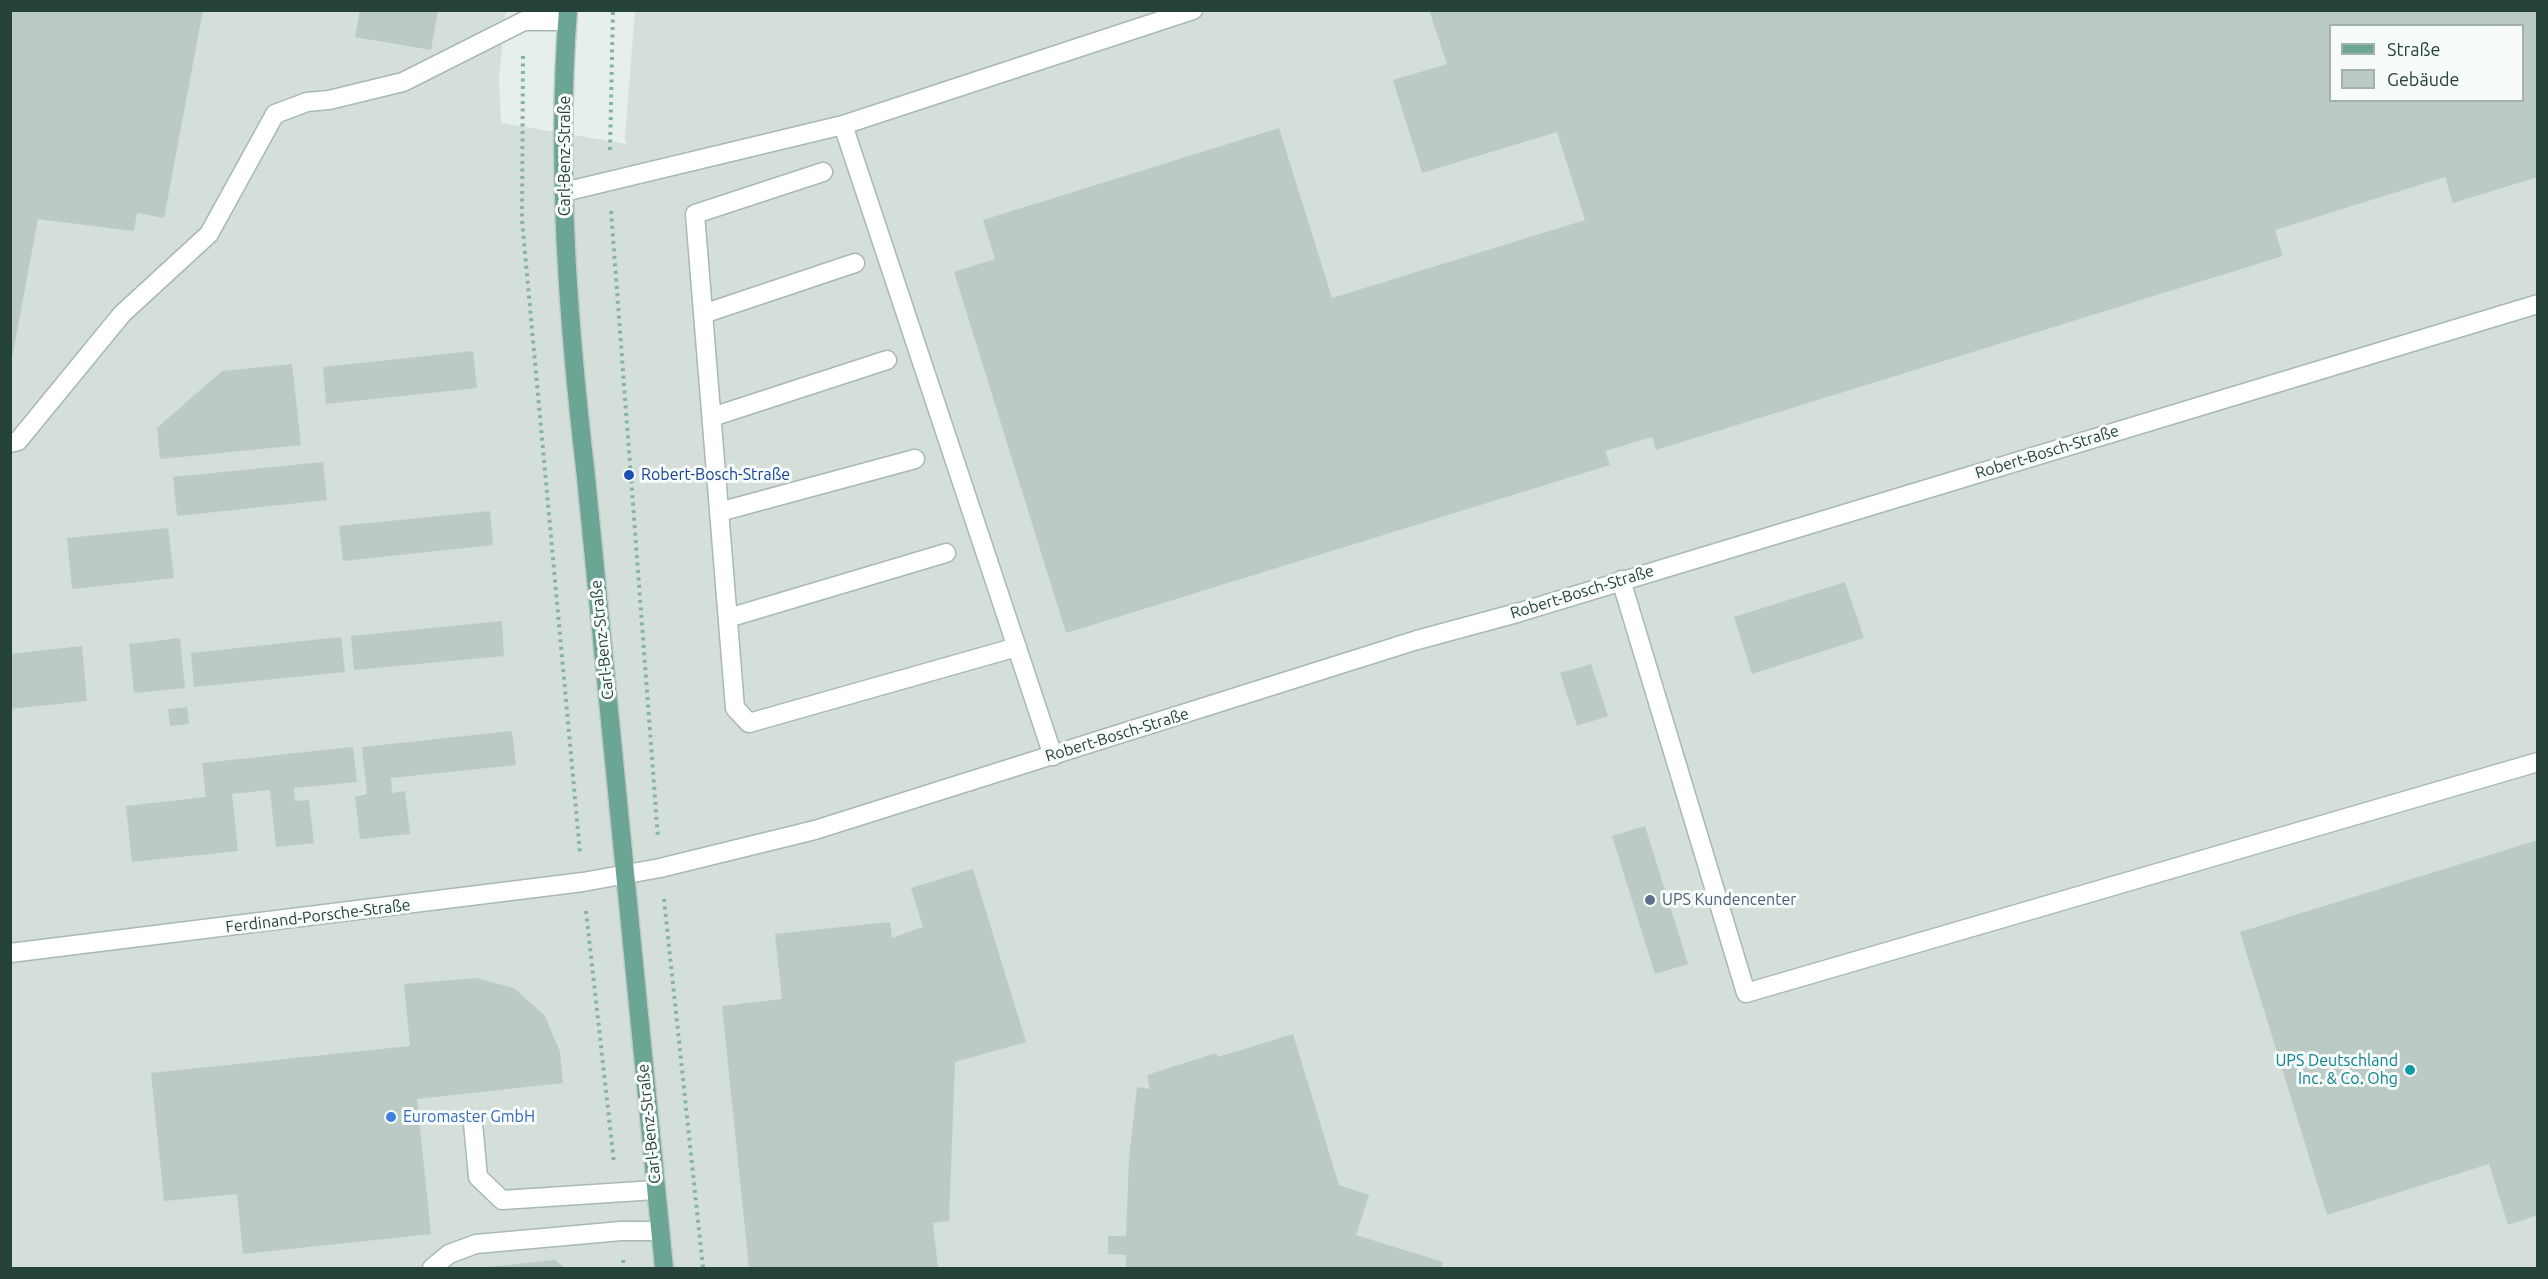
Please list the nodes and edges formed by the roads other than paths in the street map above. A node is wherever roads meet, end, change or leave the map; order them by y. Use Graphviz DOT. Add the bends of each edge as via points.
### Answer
graph roads {
  1 [pos="1193,10"];
  2 [pos="568,16"];
  3 [pos="843,125"];
  4 [pos="823,172"];
  5 [pos="564,192"];
  6 [pos="855,263"];
  7 [pos="2538,304"];
  8 [pos="703,314"];
  9 [pos="887,360"];
  10 [pos="712,417"];
  11 [pos="10,443"];
  12 [pos="915,459"];
  13 [pos="720,512"];
  14 [pos="946,553"];
  15 [pos="1621,580"];
  16 [pos="728,618"];
  17 [pos="1017,647"];
  18 [pos="1053,756"];
  19 [pos="2538,762"];
  20 [pos="625,875"];
  21 [pos="10,952"];
  22 [pos="473,1124"];
  23 [pos="656,1190"];
  24 [pos="660,1231"];
  25 [pos="432,1269"];
  26 [pos="664,1269"];
  1 -- 3 [label="street"];
  2 -- 5 [label="main road, Carl-Benz-Straße"];
  2 -- 11 [label="street" via="524,21 403,82 307,102 275,114 208,234 122,314 18,441"];
  3 -- 5 [label="street"];
  3 -- 17 [label="street"];
  4 -- 8 [label="street" via="694,214"];
  5 -- 20 [label="main road, Carl-Benz-Straße" via="571,351"];
  6 -- 8 [label="street"];
  7 -- 15 [label="street, Robert-Bosch-Straße"];
  8 -- 10 [label="street"];
  9 -- 10 [label="street"];
  10 -- 13 [label="street"];
  12 -- 13 [label="street"];
  13 -- 16 [label="street"];
  14 -- 16 [label="street"];
  15 -- 18 [label="street, Robert-Bosch-Straße"];
  15 -- 19 [label="street" via="1746,993"];
  16 -- 17 [label="street" via="735,708 749,723"];
  17 -- 18 [label="street"];
  18 -- 20 [label="street, Robert-Bosch-Straße" via="816,830"];
  20 -- 21 [label="street, Ferdinand-Porsche-Straße"];
  20 -- 23 [label="main road, Carl-Benz-Straße"];
  22 -- 23 [label="street" via="478,1177 502,1200"];
  23 -- 24 [label="main road, Carl-Benz-Straße"];
  24 -- 25 [label="street" via="476,1244 448,1254"];
  24 -- 26 [label="main road, Carl-Benz-Straße"];
}
